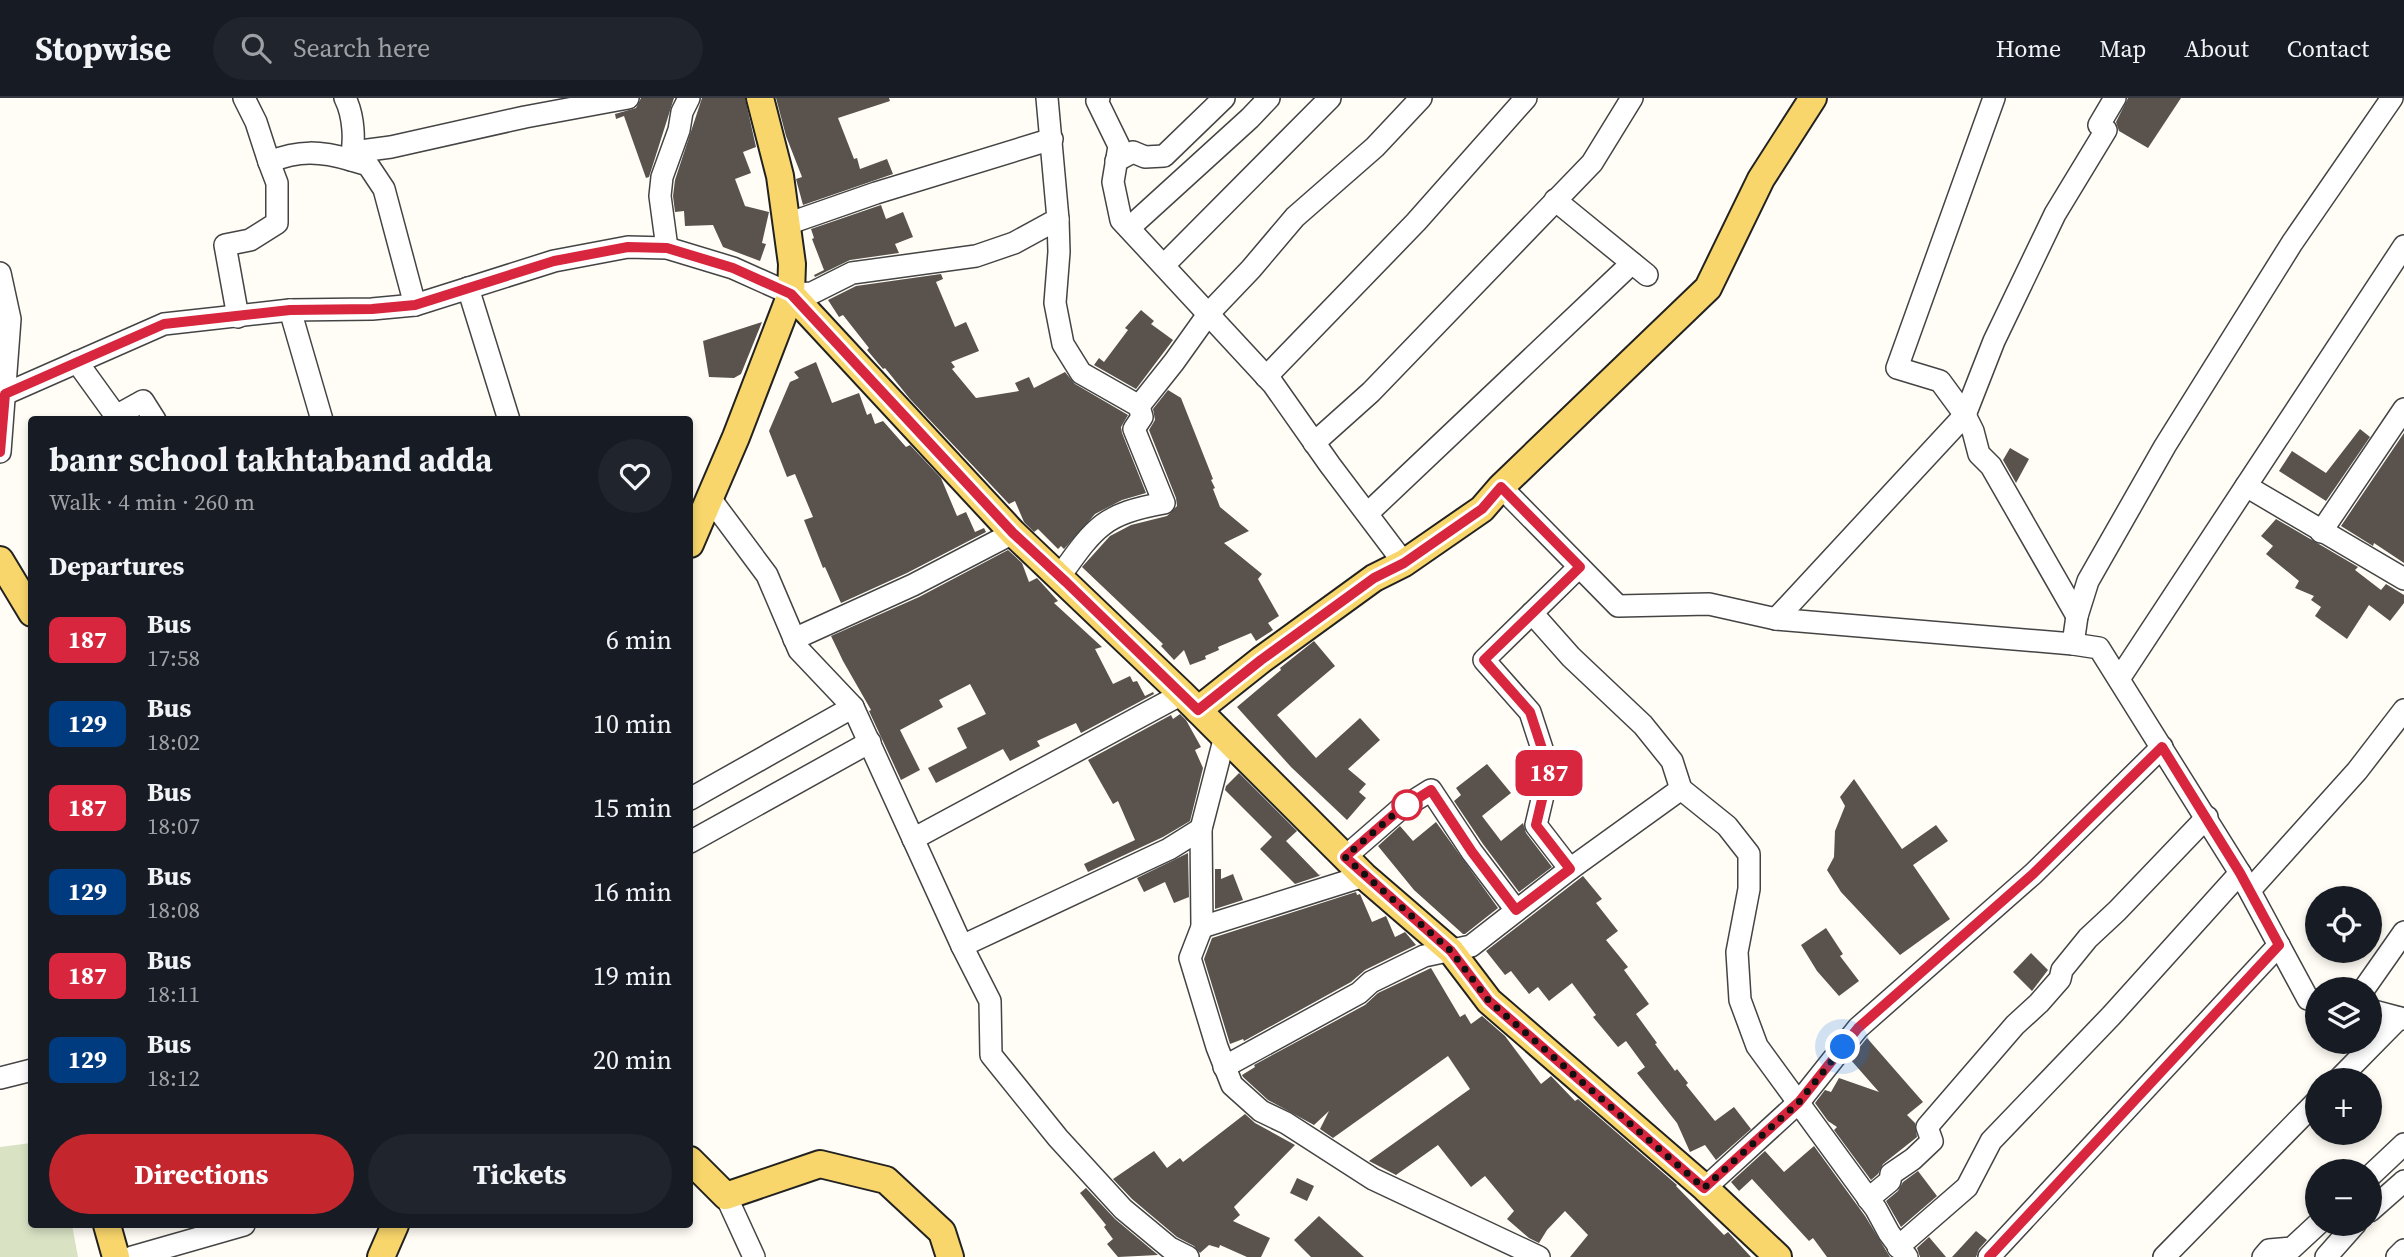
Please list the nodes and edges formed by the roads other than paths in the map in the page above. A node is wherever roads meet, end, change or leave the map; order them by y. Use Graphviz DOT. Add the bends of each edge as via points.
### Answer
graph roads {
  1 [pos="244,98"];
  2 [pos="345,98"];
  3 [pos="628,98"];
  4 [pos="689,98"];
  5 [pos="760,98"];
  6 [pos="1048,98"];
  7 [pos="1099,98"];
  8 [pos="1224,98"];
  9 [pos="1269,98"];
  10 [pos="1330,98"];
  11 [pos="1421,98"];
  12 [pos="1526,98"];
  13 [pos="1632,98"];
  14 [pos="1813,98"];
  15 [pos="1994,98"];
  16 [pos="2115,98"];
  17 [pos="2392,98"];
  18 [pos="1052,139"];
  19 [pos="352,156"];
  20 [pos="1116,161"];
  21 [pos="269,162"];
  22 [pos="1555,200"];
  23 [pos="1058,219"];
  24 [pos="787,225"];
  25 [pos="1129,228"];
  26 [pos="2404,246"];
  27 [pos="667,248"];
  28 [pos="1164,265"];
  29 [pos="0,273"];
  30 [pos="468,288"];
  31 [pos="791,294"];
  32 [pos="415,305"];
  33 [pos="290,310"];
  34 [pos="1209,313"];
  35 [pos="238,317"];
  36 [pos="77,362"];
  37 [pos="1266,377"];
  38 [pos="5,394"];
  39 [pos="1139,406"];
  40 [pos="2404,409"];
  41 [pos="1965,415"];
  42 [pos="116,416"];
  43 [pos="116,416"];
  44 [pos="152,416"];
  45 [pos="320,416"];
  46 [pos="508,416"];
  47 [pos="1314,443"];
  48 [pos="0,452"];
  49 [pos="2246,486"];
  50 [pos="1501,487"];
  51 [pos="709,497"];
  52 [pos="1368,513"];
  53 [pos="2321,531"];
  54 [pos="693,532"];
  55 [pos="1013,533"];
  56 [pos="0,560"];
  57 [pos="1404,563"];
  58 [pos="1580,567"];
  59 [pos="1060,576"];
  60 [pos="2404,579"];
  61 [pos="28,606"];
  62 [pos="1532,613"];
  63 [pos="2077,616"];
  64 [pos="1776,619"];
  65 [pos="794,639"];
  66 [pos="2073,644"];
  67 [pos="2119,679"];
  68 [pos="1190,702"];
  69 [pos="853,707"];
  70 [pos="2404,710"];
  71 [pos="1225,736"];
  72 [pos="870,742"];
  73 [pos="2162,747"];
  74 [pos="1681,789"];
  75 [pos="693,797"];
  76 [pos="2207,817"];
  77 [pos="1202,829"];
  78 [pos="913,839"];
  79 [pos="693,840"];
  80 [pos="1345,857"];
  81 [pos="1570,869"];
  82 [pos="1364,876"];
  83 [pos="2245,882"];
  84 [pos="1516,910"];
  85 [pos="1202,927"];
  86 [pos="2404,932"];
  87 [pos="2279,945"];
  88 [pos="962,946"];
  89 [pos="1451,951"];
  90 [pos="2372,977"];
  91 [pos="2305,993"];
  92 [pos="2382,1013"];
  93 [pos="2401,1018"];
  94 [pos="1224,1067"];
  95 [pos="2350,1068"];
  96 [pos="28,1071"];
  97 [pos="0,1078"];
  98 [pos="1799,1102"];
  99 [pos="2305,1113"];
  100 [pos="2404,1144"];
  101 [pos="693,1163"];
  102 [pos="2382,1165"];
  103 [pos="2404,1181"];
  104 [pos="1704,1188"];
  105 [pos="726,1196"];
  106 [pos="1868,1199"];
  107 [pos="2382,1200"];
  108 [pos="108,1228"];
  109 [pos="234,1228"];
  110 [pos="394,1228"];
  111 [pos="2305,1236"];
  112 [pos="2345,1236"];
  113 [pos="2404,1250"];
  114 [pos="1902,1252"];
  115 [pos="116,1257"];
  116 [pos="132,1257"];
  117 [pos="380,1257"];
  118 [pos="754,1257"];
  119 [pos="950,1257"];
  120 [pos="1188,1257"];
  121 [pos="1539,1257"];
  122 [pos="1778,1257"];
  123 [pos="1989,1257"];
  124 [pos="2164,1257"];
  125 [pos="2263,1257"];
  126 [pos="2326,1257"];
  127 [pos="2397,1257"];
  1 -- 21 [label="street"];
  2 -- 19 [label="street" via="351,111"];
  3 -- 19 [label="street"];
  4 -- 27 [label="street" via="662,177"];
  5 -- 24 [label="main road"];
  6 -- 18 [label="street"];
  7 -- 20 [label="street" via="1118,146"];
  8 -- 20 [label="street" via="1164,156 1133,152"];
  9 -- 25 [label="street"];
  10 -- 28 [label="street"];
  11 -- 34 [label="street" via="1375,147 1295,217"];
  12 -- 37 [label="street" via="1416,222"];
  13 -- 22 [label="street" via="1592,163"];
  14 -- 50 [label="main road" via="1761,179 1708,288"];
  15 -- 41 [label="street" via="1897,368 1940,381"];
  16 -- 41 [label="street" via="2099,125 2106,130 2055,214 1994,341"];
  17 -- 63 [label="street" via="2292,243 2165,446 2088,581"];
  18 -- 23 [label="street"];
  18 -- 24 [label="street"];
  19 -- 21 [label="street" via="325,152 287,155"];
  19 -- 32 [label="street" via="368,165 384,189"];
  20 -- 25 [label="street" via="1113,182 1121,220"];
  21 -- 35 [label="street" via="277,183 277,223 250,240 225,245"];
  22 -- 47 [label="street" via="1371,392"];
  22 -- 52 [label="street" via="1639,269"];
  23 -- 31 [label="street" via="1014,243 976,256 852,273 812,293"];
  23 -- 39 [label="street" via="1055,303 1063,344 1081,373"];
  24 -- 31 [label="main road"];
  25 -- 28 [label="street"];
  26 -- 49 [label="street"];
  27 -- 30 [label="street" via="628,247 554,261"];
  27 -- 31 [label="street" via="733,268"];
  28 -- 34 [label="street"];
  29 -- 38 [label="street" via="10,318"];
  30 -- 32 [label="street"];
  30 -- 46 [label="street"];
  31 -- 51 [label="main road"];
  31 -- 55 [label="main road"];
  32 -- 33 [label="street"];
  33 -- 35 [label="street"];
  33 -- 45 [label="street"];
  34 -- 37 [label="street"];
  34 -- 39 [label="street"];
  35 -- 36 [label="street" via="164,324"];
  36 -- 38 [label="street"];
  36 -- 43 [label="street"];
  37 -- 47 [label="street"];
  38 -- 48 [label="street"];
  39 -- 59 [label="street" via="1142,416 1134,429 1164,503 1113,516 1088,536"];
  40 -- 53 [label="street"];
  41 -- 63 [label="street" via="1979,454 1991,466"];
  41 -- 64 [label="street"];
  42 -- 44 [label="street" via="143,401"];
  47 -- 52 [label="street"];
  49 -- 53 [label="street"];
  49 -- 67 [label="street"];
  50 -- 57 [label="main road" via="1482,509"];
  50 -- 58 [label="street"];
  51 -- 54 [label="main road"];
  51 -- 65 [label="street" via="767,575"];
  52 -- 57 [label="street"];
  53 -- 60 [label="street"];
  55 -- 59 [label="main road"];
  55 -- 65 [label="street"];
  56 -- 61 [label="main road"];
  57 -- 68 [label="main road" via="1374,578 1261,660"];
  58 -- 62 [label="street"];
  58 -- 64 [label="street" via="1618,606 1709,604"];
  59 -- 68 [label="main road"];
  62 -- 74 [label="street" via="1643,725 1672,761"];
  62 -- 81 [label="street" via="1484,660 1530,712 1549,770 1536,825"];
  63 -- 66 [label="street"];
  64 -- 66 [label="street"];
  65 -- 69 [label="street"];
  66 -- 67 [label="street" via="2099,648"];
  67 -- 73 [label="street"];
  68 -- 71 [label="main road"];
  68 -- 78 [label="street"];
  69 -- 72 [label="street"];
  69 -- 75 [label="street"];
  70 -- 83 [label="street" via="2357,771"];
  71 -- 77 [label="street"];
  71 -- 80 [label="main road"];
  72 -- 78 [label="street"];
  72 -- 79 [label="street"];
  73 -- 76 [label="street"];
  73 -- 98 [label="street" via="2033,874 1858,1028"];
  74 -- 81 [label="street"];
  74 -- 98 [label="street" via="1727,826 1749,854 1749,889 1737,952 1740,1000 1756,1046"];
  76 -- 83 [label="street"];
  76 -- 106 [label="street" via="2088,938 2060,979 1958,1088 1927,1127 1932,1141"];
  77 -- 85 [label="street"];
  77 -- 88 [label="street" via="1169,849"];
  78 -- 88 [label="street"];
  80 -- 82 [label="main road"];
  80 -- 84 [label="street" via="1399,810 1431,790"];
  81 -- 84 [label="street"];
  82 -- 85 [label="street"];
  82 -- 89 [label="main road"];
  83 -- 87 [label="street"];
  83 -- 114 [label="street" via="1991,1141 1967,1186"];
  84 -- 89 [label="street" via="1471,946"];
  85 -- 94 [label="street" via="1190,958"];
  86 -- 90 [label="street"];
  87 -- 91 [label="street"];
  87 -- 123 [label="street"];
  88 -- 120 [label="street" via="990,1001 991,1055 1123,1209"];
  89 -- 94 [label="street" via="1424,956 1371,982 1359,993"];
  89 -- 104 [label="main road" via="1489,1001"];
  92 -- 93 [label="street"];
  93 -- 95 [label="street"];
  94 -- 121 [label="street" via="1232,1085 1261,1111 1373,1179"];
  96 -- 97 [label="street"];
  98 -- 104 [label="street"];
  98 -- 106 [label="street"];
  99 -- 124 [label="street"];
  100 -- 102 [label="street"];
  101 -- 105 [label="main road"];
  103 -- 107 [label="street"];
  104 -- 122 [label="main road"];
  105 -- 118 [label="street"];
  105 -- 119 [label="main road" via="820,1164 886,1180 942,1231"];
  106 -- 114 [label="street"];
  108 -- 115 [label="main road"];
  109 -- 116 [label="street"];
  110 -- 117 [label="main road"];
  111 -- 125 [label="street" via="2292,1248 2269,1250"];
  112 -- 126 [label="street"];
  113 -- 127 [label="street"];
}
